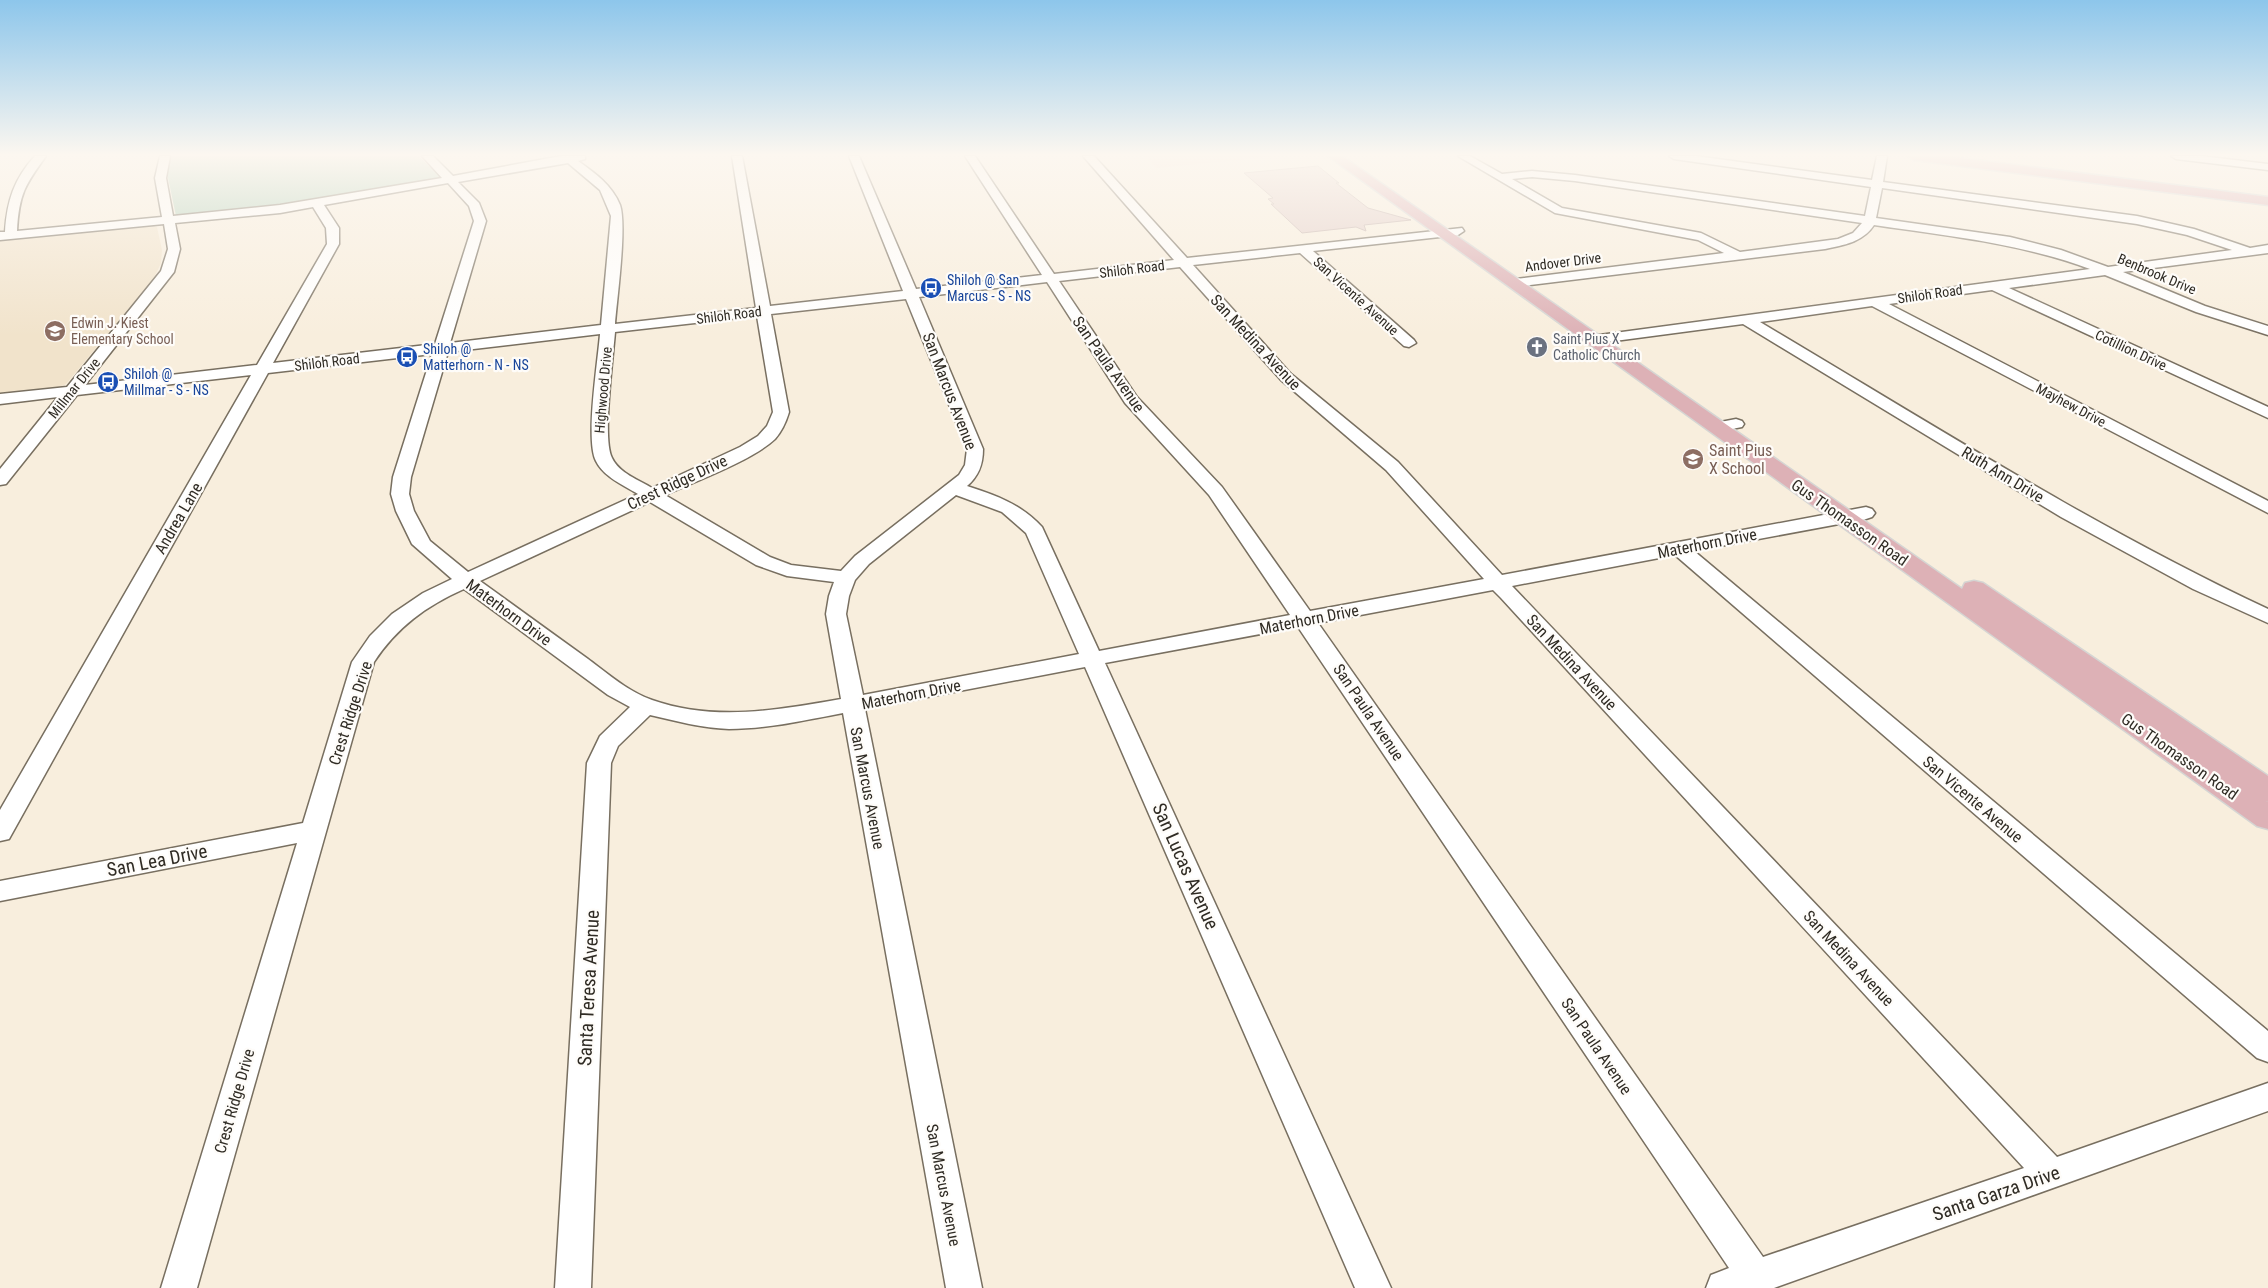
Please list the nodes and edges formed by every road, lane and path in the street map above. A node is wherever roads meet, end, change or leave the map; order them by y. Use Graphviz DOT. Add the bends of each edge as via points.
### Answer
graph roads {
  1 [pos="9,216"];
  2 [pos="167,216"];
  3 [pos="211,216"];
  4 [pos="325,216"];
  5 [pos="479,216"];
  6 [pos="617,216"];
  7 [pos="747,216"];
  8 [pos="879,216"];
  9 [pos="1009,216"];
  10 [pos="1142,216"];
  11 [pos="1427,216"];
  12 [pos="1430,216"];
  13 [pos="1587,216"];
  14 [pos="1843,216"];
  15 [pos="1871,216"];
  16 [pos="2109,216"];
  17 [pos="1870,220"];
  18 [pos="168,221"];
  19 [pos="1451,232"];
  20 [pos="6,235"];
  21 [pos="1303,249"];
  22 [pos="2268,249"];
  23 [pos="2250,252"];
  24 [pos="1739,256"];
  25 [pos="2268,258"];
  26 [pos="1184,263"];
  27 [pos="2108,270"];
  28 [pos="1050,278"];
  29 [pos="1530,280"];
  30 [pos="1513,283"];
  31 [pos="1994,286"];
  32 [pos="911,294"];
  33 [pos="1874,302"];
  34 [pos="764,311"];
  35 [pos="1744,319"];
  36 [pos="608,329"];
  37 [pos="2268,331"];
  38 [pos="1602,338"];
  39 [pos="1409,343"];
  40 [pos="443,348"];
  41 [pos="262,369"];
  42 [pos="72,391"];
  43 [pos="0,399"];
  44 [pos="2268,413"];
  45 [pos="0,480"];
  46 [pos="954,488"];
  47 [pos="649,495"];
  48 [pos="2268,508"];
  49 [pos="1855,516"];
  50 [pos="1679,548"];
  51 [pos="846,578"];
  52 [pos="465,580"];
  53 [pos="1498,583"];
  54 [pos="2268,617"];
  55 [pos="1306,620"];
  56 [pos="1094,660"];
  57 [pos="852,705"];
  58 [pos="645,706"];
  59 [pos="2268,791"];
  60 [pos="2268,818"];
  61 [pos="314,830"];
  62 [pos="0,832"];
  63 [pos="0,891"];
  64 [pos="2268,1049"];
  65 [pos="2268,1097"];
  66 [pos="2051,1174"];
  67 [pos="1756,1277"];
  68 [pos="179,1288"];
  69 [pos="573,1288"];
  70 [pos="964,1288"];
  71 [pos="1373,1288"];
  72 [pos="1724,1288"];
  1 -- 20 [label="street"];
  2 -- 18 [label="street, Millmar Drive"];
  3 -- 18 [label="street"];
  4 -- 41 [label="street, Andrea Lane" via="334,230 333,244"];
  5 -- 40 [label="street, Materhorn Drive" via="480,221"];
  6 -- 36 [label="street, Highwood Drive"];
  7 -- 34 [label="street, Crest Ridge Drive"];
  8 -- 32 [label="street, San Marcus Avenue"];
  9 -- 28 [label="street, San Paula Avenue"];
  10 -- 26 [label="street, San Medina Avenue"];
  11 -- 19 [label="main road, Gus Thomasson Road"];
  12 -- 19 [label="main road, Gus Thomasson Road"];
  13 -- 24 [label="street" via="1701,237"];
  14 -- 17 [label="street, Benbrook Drive"];
  15 -- 17 [label="street"];
  16 -- 23 [label="street" via="2190,232"];
  17 -- 24 [label="street, Andover Drive" via="1861,234 1843,241"];
  17 -- 27 [label="street, Benbrook Drive" via="2010,241 2063,254"];
  18 -- 20 [label="street"];
  18 -- 42 [label="street, Millmar Drive" via="174,252 167,272"];
  19 -- 21 [label="street, Shiloh Road"];
  19 -- 29 [label="main road, Gus Thomasson Road"];
  19 -- 30 [label="main road, Gus Thomasson Road"];
  21 -- 26 [label="street, Shiloh Road"];
  21 -- 39 [label="street, San Vicente Avenue"];
  22 -- 23 [label="street, Shiloh Road"];
  23 -- 25 [label="street"];
  23 -- 27 [label="street, Shiloh Road"];
  24 -- 29 [label="street, Andover Drive"];
  26 -- 28 [label="street, Shiloh Road"];
  26 -- 53 [label="street, San Medina Avenue" via="1286,377 1392,466"];
  27 -- 31 [label="street, Shiloh Road"];
  27 -- 37 [label="street, Benbrook Drive" via="2193,306"];
  28 -- 32 [label="street, Shiloh Road"];
  28 -- 55 [label="street, San Paula Avenue" via="1130,400 1216,491"];
  29 -- 30 [label="street, Andover Drive"];
  29 -- 38 [label="main road, Gus Thomasson Road"];
  30 -- 38 [label="main road, Gus Thomasson Road"];
  31 -- 33 [label="street, Shiloh Road"];
  31 -- 44 [label="street, Cotillion Drive"];
  32 -- 34 [label="street, Shiloh Road"];
  32 -- 46 [label="street, San Marcus Avenue" via="975,449 974,465"];
  33 -- 35 [label="street, Shiloh Road"];
  33 -- 48 [label="street, Mayhew Drive"];
  34 -- 36 [label="street, Shiloh Road"];
  34 -- 47 [label="street, Crest Ridge Drive" via="781,412 776,429 746,451"];
  35 -- 38 [label="street, Shiloh Road"];
  35 -- 54 [label="street, Ruth Ann Drive" via="2089,526"];
  36 -- 40 [label="street, Shiloh Road"];
  36 -- 47 [label="street, Highwood Drive" via="599,441 604,460 616,474"];
  38 -- 49 [label="main road, Gus Thomasson Road"];
  40 -- 41 [label="street, Shiloh Road"];
  40 -- 52 [label="street, Materhorn Drive" via="402,477 400,494 422,544"];
  41 -- 42 [label="street, Shiloh Road"];
  41 -- 62 [label="street, Andrea Lane"];
  42 -- 43 [label="street, Shiloh Road"];
  42 -- 45 [label="street, Millmar Drive"];
  46 -- 51 [label="street, San Marcus Avenue" via="862,560"];
  46 -- 56 [label="street, San Lucas Avenue" via="1000,504 1025,518 1035,531"];
  47 -- 51 [label="street, Highwood Drive" via="763,561 788,570"];
  47 -- 52 [label="street, Crest Ridge Drive"];
  49 -- 50 [label="street, Materhorn Drive"];
  49 -- 59 [label="main road, Gus Thomasson Road"];
  49 -- 60 [label="main road, Gus Thomasson Road"];
  50 -- 53 [label="street, Materhorn Drive"];
  50 -- 64 [label="street, San Vicente Avenue"];
  51 -- 57 [label="street, San Marcus Avenue" via="836,614"];
  52 -- 58 [label="street, Materhorn Drive" via="616,690"];
  52 -- 61 [label="street, Crest Ridge Drive" via="400,616 363,662"];
  53 -- 55 [label="street, Materhorn Drive"];
  53 -- 66 [label="street, San Medina Avenue"];
  55 -- 56 [label="street, Materhorn Drive"];
  55 -- 67 [label="street, San Paula Avenue"];
  56 -- 57 [label="street, Materhorn Drive"];
  56 -- 71 [label="street, San Lucas Avenue"];
  57 -- 58 [label="street, Materhorn Drive" via="747,721 692,717"];
  57 -- 70 [label="street, San Marcus Avenue"];
  58 -- 69 [label="street, Santa Teresa Avenue" via="608,742 599,763"];
  61 -- 63 [label="street, San Lea Drive"];
  61 -- 68 [label="street, Crest Ridge Drive"];
  65 -- 66 [label="street, Santa Garza Drive"];
  66 -- 67 [label="street, Santa Garza Drive"];
  67 -- 72 [label="street, Santa Garza Drive"];
}
